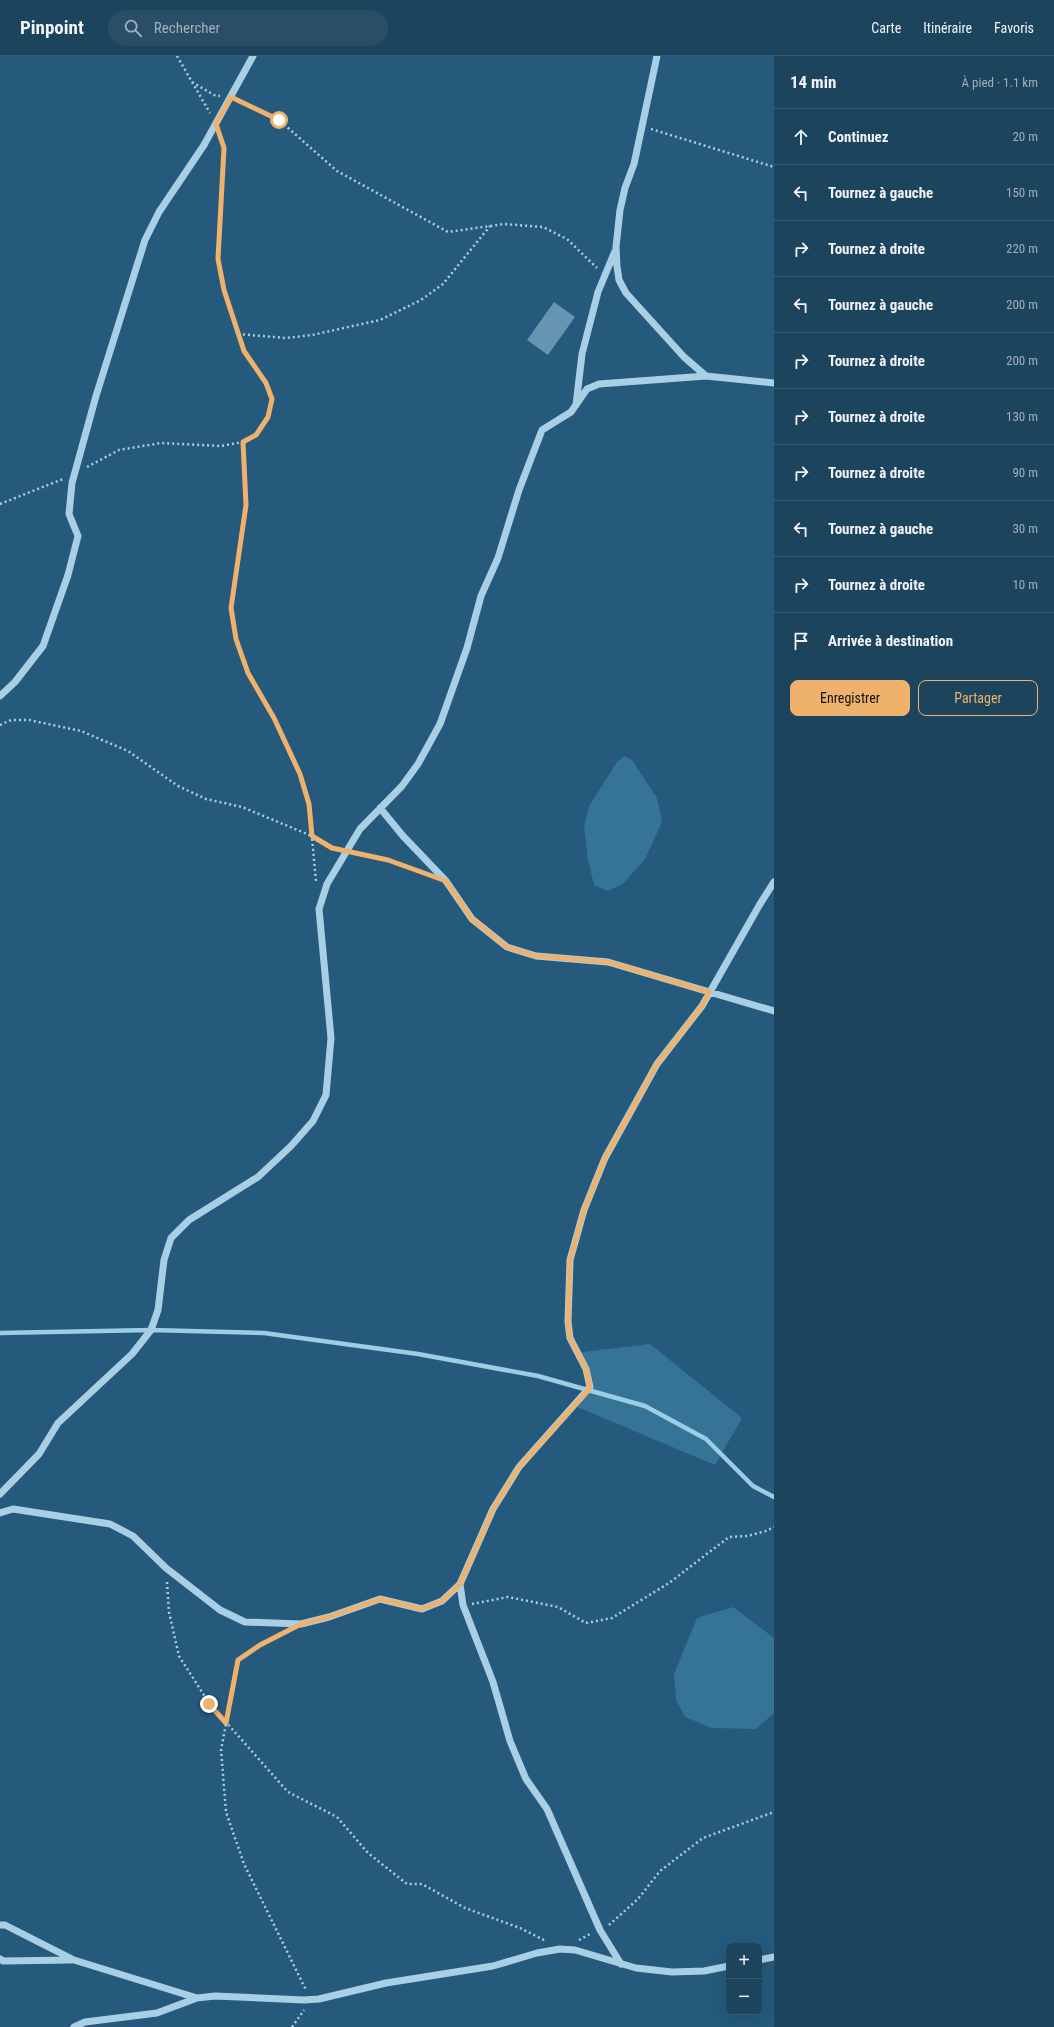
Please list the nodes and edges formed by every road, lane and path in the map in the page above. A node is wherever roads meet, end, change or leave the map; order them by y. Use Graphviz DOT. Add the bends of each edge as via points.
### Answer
graph roads {
  1 [pos="176,56"];
  2 [pos="253,56"];
  3 [pos="657,56"];
  4 [pos="192,82"];
  5 [pos="231,97"];
  6 [pos="216,124"];
  7 [pos="641,126"];
  8 [pos="774,167"];
  9 [pos="490,226"];
  10 [pos="616,251"];
  11 [pos="605,275"];
  12 [pos="238,334"];
  13 [pos="706,376"];
  14 [pos="774,383"];
  15 [pos="575,407"];
  16 [pos="243,442"];
  17 [pos="74,475"];
  18 [pos="0,504"];
  19 [pos="0,696"];
  20 [pos="0,725"];
  21 [pos="380,808"];
  22 [pos="312,836"];
  23 [pos="346,851"];
  24 [pos="424,873"];
  25 [pos="774,882"];
  26 [pos="316,887"];
  27 [pos="709,992"];
  28 [pos="774,1011"];
  29 [pos="0,1494"];
  30 [pos="0,1513"];
  31 [pos="774,1527"];
  32 [pos="166,1568"];
  33 [pos="460,1584"];
  34 [pos="463,1605"];
  35 [pos="301,1624"];
  36 [pos="226,1723"];
  37 [pos="774,1812"];
  38 [pos="0,1925"];
  39 [pos="600,1930"];
  40 [pos="560,1949"];
  41 [pos="774,1957"];
  42 [pos="0,1958"];
  43 [pos="762,1959"];
  44 [pos="74,1960"];
  45 [pos="621,1964"];
  46 [pos="726,1967"];
  47 [pos="197,1998"];
  48 [pos="311,2000"];
  49 [pos="74,2027"];
  50 [pos="292,2027"];
  1 -- 4 [label="path"];
  2 -- 5 [label="street"];
  3 -- 7 [label="street"];
  4 -- 5 [label="path" via="214,95"];
  4 -- 6 [label="path"];
  5 -- 6 [label="street"];
  5 -- 9 [label="path" via="279,120 337,171 448,232"];
  6 -- 12 [label="path" via="224,148 218,259 224,290"];
  6 -- 17 [label="street" via="159,212 145,240"];
  7 -- 8 [label="path"];
  7 -- 10 [label="street" via="634,164 622,199"];
  9 -- 11 [label="path" via="543,226 567,239"];
  9 -- 12 [label="path" via="443,284 421,300 380,320 286,338"];
  10 -- 11 [label="street"];
  10 -- 13 [label="street" via="619,280 626,293 684,357"];
  11 -- 15 [label="street" via="582,354"];
  12 -- 16 [label="path" via="244,351 266,383 272,399 268,417 256,435"];
  13 -- 14 [label="street"];
  13 -- 15 [label="street" via="595,384 588,389"];
  15 -- 21 [label="street" via="542,430 519,490 498,558 481,596 467,648 440,724 418,764 402,786"];
  16 -- 17 [label="path" via="221,446 161,444 119,450"];
  16 -- 22 [label="path" via="246,505 231,608 236,639 248,673 274,718 300,774 309,804"];
  17 -- 18 [label="path"];
  17 -- 19 [label="street" via="69,514 78,536 68,575 43,646 15,682"];
  20 -- 22 [label="path" via="11,720 29,720 81,731 128,751 178,786 206,799 242,807"];
  21 -- 23 [label="street" via="360,829"];
  21 -- 27 [label="street" via="446,881 472,919 507,947 536,956 608,962"];
  22 -- 23 [label="path" via="332,848"];
  22 -- 26 [label="path"];
  23 -- 24 [label="path" via="388,860"];
  23 -- 29 [label="street" via="327,884 319,909 331,1038 326,1095 313,1121 258,1177 189,1220 171,1238 164,1260 158,1310 151,1330 132,1354 58,1424 39,1454"];
  25 -- 27 [label="street"];
  27 -- 28 [label="street"];
  27 -- 33 [label="street" via="702,1006 657,1064 605,1158 584,1210 570,1260 568,1322 570,1338 586,1369 590,1388 519,1467 493,1509"];
  30 -- 32 [label="street" via="13,1510 110,1524 133,1536"];
  31 -- 34 [label="path" via="746,1536 729,1537 669,1583 612,1618 586,1623 558,1607 508,1597"];
  32 -- 35 [label="street" via="220,1610 245,1622"];
  32 -- 36 [label="path" via="169,1612 179,1656 209,1704"];
  33 -- 34 [label="street"];
  33 -- 35 [label="street" via="442,1601 422,1609 380,1599"];
  34 -- 39 [label="street" via="493,1682 515,1754 526,1779 547,1809"];
  35 -- 36 [label="path" via="260,1645 238,1660"];
  36 -- 40 [label="path" via="288,1792 337,1817 368,1853 407,1884 422,1884 465,1908 520,1928"];
  36 -- 48 [label="path" via="221,1750 226,1812 244,1864"];
  37 -- 39 [label="path" via="703,1838 660,1871 614,1923"];
  38 -- 44 [label="street" via="5,1925"];
  39 -- 40 [label="path"];
  39 -- 45 [label="street"];
  40 -- 45 [label="street" via="575,1950"];
  40 -- 48 [label="street" via="493,1966 386,1983"];
  41 -- 43 [label="street"];
  42 -- 44 [label="street"];
  44 -- 47 [label="street"];
  45 -- 46 [label="street" via="672,1972 704,1971"];
  47 -- 48 [label="street" via="215,1996"];
  47 -- 49 [label="street" via="157,2013 85,2022"];
  48 -- 50 [label="path"];
}
